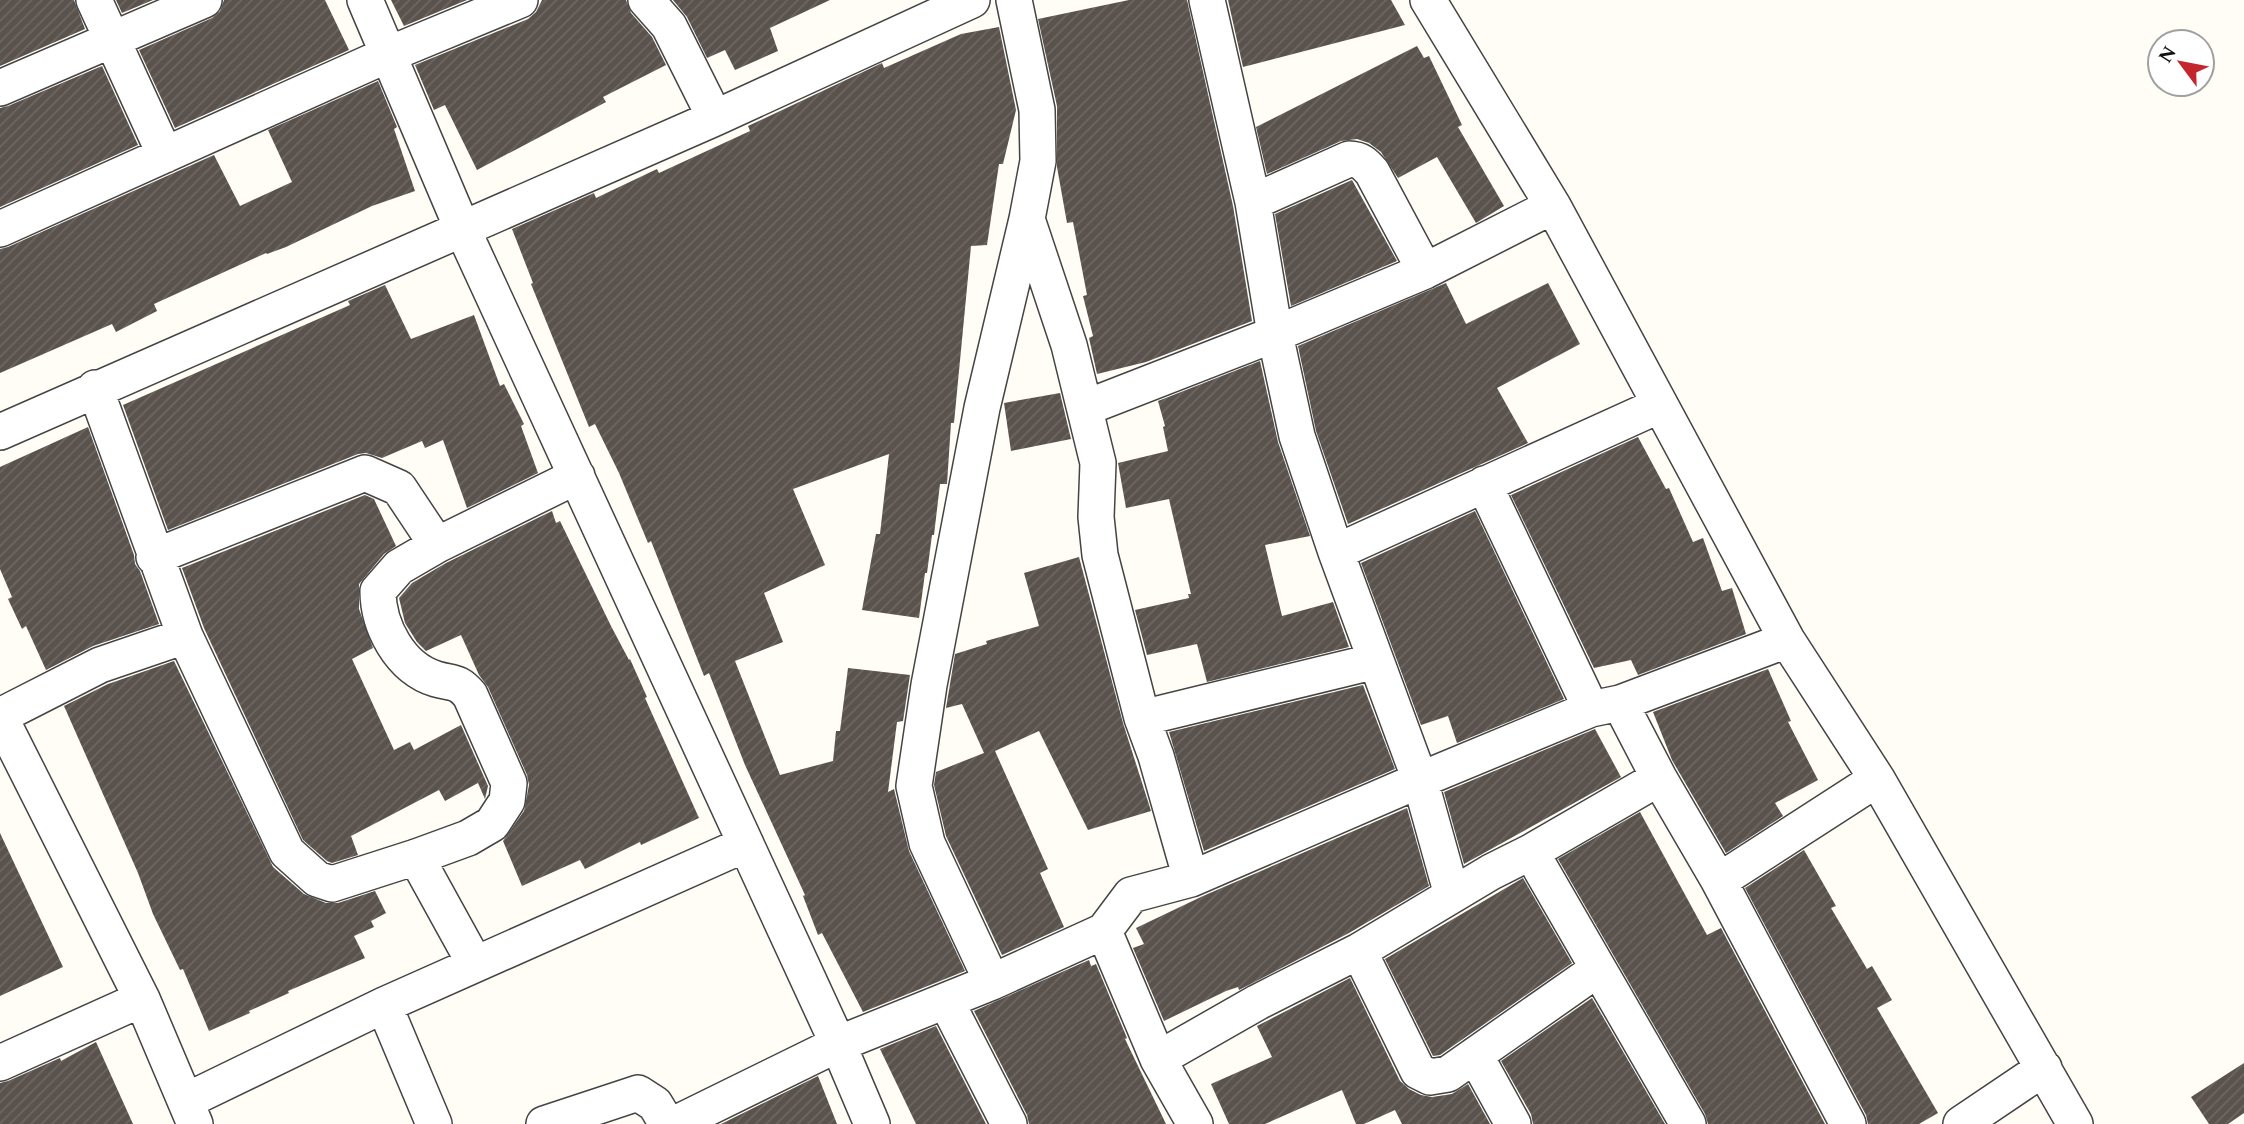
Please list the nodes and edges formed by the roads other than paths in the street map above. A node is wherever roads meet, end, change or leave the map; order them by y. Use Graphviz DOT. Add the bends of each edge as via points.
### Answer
graph roads {
  1 [pos="94,0"];
  2 [pos="204,0"];
  3 [pos="365,0"];
  4 [pos="520,0"];
  5 [pos="646,0"];
  6 [pos="972,0"];
  7 [pos="1014,0"];
  8 [pos="1207,0"];
  9 [pos="1428,0"];
  10 [pos="111,40"];
  11 [pos="387,55"];
  12 [pos="0,88"];
  13 [pos="715,118"];
  14 [pos="165,155"];
  15 [pos="1253,202"];
  16 [pos="1553,205"];
  17 [pos="1027,219"];
  18 [pos="463,228"];
  19 [pos="0,229"];
  20 [pos="1424,271"];
  21 [pos="1275,334"];
  22 [pos="95,388"];
  23 [pos="1660,405"];
  24 [pos="1085,408"];
  25 [pos="0,432"];
  26 [pos="577,476"];
  27 [pos="1485,484"];
  28 [pos="437,545"];
  29 [pos="1335,551"];
  30 [pos="155,557"];
  31 [pos="185,636"];
  32 [pos="1787,640"];
  33 [pos="1376,661"];
  34 [pos="1606,706"];
  35 [pos="0,717"];
  36 [pos="1142,718"];
  37 [pos="1659,778"];
  38 [pos="1877,779"];
  39 [pos="1420,780"];
  40 [pos="746,845"];
  41 [pos="1531,852"];
  42 [pos="416,857"];
  43 [pos="1191,879"];
  44 [pos="1719,881"];
  45 [pos="1452,895"];
  46 [pos="1104,930"];
  47 [pos="1359,951"];
  48 [pos="475,964"];
  49 [pos="1598,969"];
  50 [pos="992,982"];
  51 [pos="142,999"];
  52 [pos="946,1001"];
  53 [pos="384,1005"];
  54 [pos="838,1044"];
  55 [pos="1475,1055"];
  56 [pos="1158,1059"];
  57 [pos="0,1063"];
  58 [pos="2043,1068"];
  59 [pos="190,1112"];
  60 [pos="433,1124"];
  61 [pos="544,1124"];
  62 [pos="667,1124"];
  63 [pos="675,1124"];
  64 [pos="872,1124"];
  65 [pos="1009,1124"];
  66 [pos="1195,1124"];
  67 [pos="1513,1124"];
  68 [pos="1688,1124"];
  69 [pos="1848,1124"];
  70 [pos="1961,1124"];
  71 [pos="2075,1124"];
  1 -- 10 [label="street"];
  2 -- 10 [label="street"];
  3 -- 11 [label="street"];
  4 -- 11 [label="street"];
  5 -- 13 [label="street" via="669,26"];
  6 -- 13 [label="street"];
  7 -- 17 [label="street" via="1037,110 1038,161"];
  8 -- 15 [label="street"];
  9 -- 16 [label="street"];
  10 -- 12 [label="street"];
  10 -- 14 [label="street"];
  11 -- 14 [label="street"];
  11 -- 18 [label="street"];
  13 -- 18 [label="street"];
  14 -- 19 [label="street"];
  15 -- 20 [label="street" via="1355,159 1372,172"];
  15 -- 21 [label="street"];
  16 -- 20 [label="street"];
  16 -- 23 [label="street"];
  17 -- 24 [label="street"];
  17 -- 50 [label="street" via="982,408 914,786 927,843"];
  18 -- 22 [label="street"];
  18 -- 26 [label="street"];
  20 -- 21 [label="street"];
  21 -- 24 [label="street"];
  21 -- 29 [label="street" via="1297,436"];
  22 -- 25 [label="street"];
  22 -- 30 [label="street"];
  23 -- 27 [label="street"];
  23 -- 32 [label="street"];
  24 -- 36 [label="street" via="1098,463 1100,555"];
  26 -- 28 [label="street"];
  26 -- 40 [label="street"];
  27 -- 29 [label="street"];
  27 -- 34 [label="street"];
  28 -- 30 [label="street" via="399,488 365,473"];
  28 -- 42 [label="street" via="385,580 378,591 378,605 395,648 408,661 435,679 460,684 470,695 509,783 508,801 492,824"];
  29 -- 33 [label="street"];
  30 -- 31 [label="street"];
  31 -- 35 [label="street" via="100,666"];
  31 -- 42 [label="street" via="287,852 317,880 332,884"];
  32 -- 34 [label="street"];
  32 -- 38 [label="street"];
  33 -- 36 [label="street"];
  33 -- 39 [label="street"];
  34 -- 37 [label="street"];
  34 -- 39 [label="street"];
  35 -- 51 [label="street"];
  36 -- 43 [label="street"];
  37 -- 41 [label="street"];
  37 -- 44 [label="street"];
  38 -- 44 [label="street"];
  38 -- 58 [label="street"];
  39 -- 43 [label="street"];
  39 -- 45 [label="street"];
  40 -- 48 [label="street"];
  40 -- 54 [label="street"];
  41 -- 45 [label="street"];
  41 -- 49 [label="street"];
  42 -- 48 [label="street"];
  43 -- 46 [label="street" via="1131,894"];
  44 -- 69 [label="street"];
  45 -- 47 [label="street"];
  46 -- 50 [label="street"];
  46 -- 56 [label="street"];
  47 -- 55 [label="street" via="1418,1071 1430,1077 1448,1074"];
  47 -- 56 [label="street"];
  48 -- 53 [label="street"];
  49 -- 55 [label="street"];
  49 -- 68 [label="street"];
  50 -- 52 [label="street"];
  51 -- 57 [label="street"];
  51 -- 59 [label="street"];
  52 -- 54 [label="street"];
  52 -- 65 [label="street"];
  53 -- 59 [label="street"];
  53 -- 60 [label="street"];
  54 -- 63 [label="street"];
  54 -- 64 [label="street"];
  55 -- 67 [label="street"];
  56 -- 66 [label="street"];
  58 -- 70 [label="street"];
  58 -- 71 [label="street"];
  61 -- 62 [label="street" via="638,1093 655,1104"];
}
